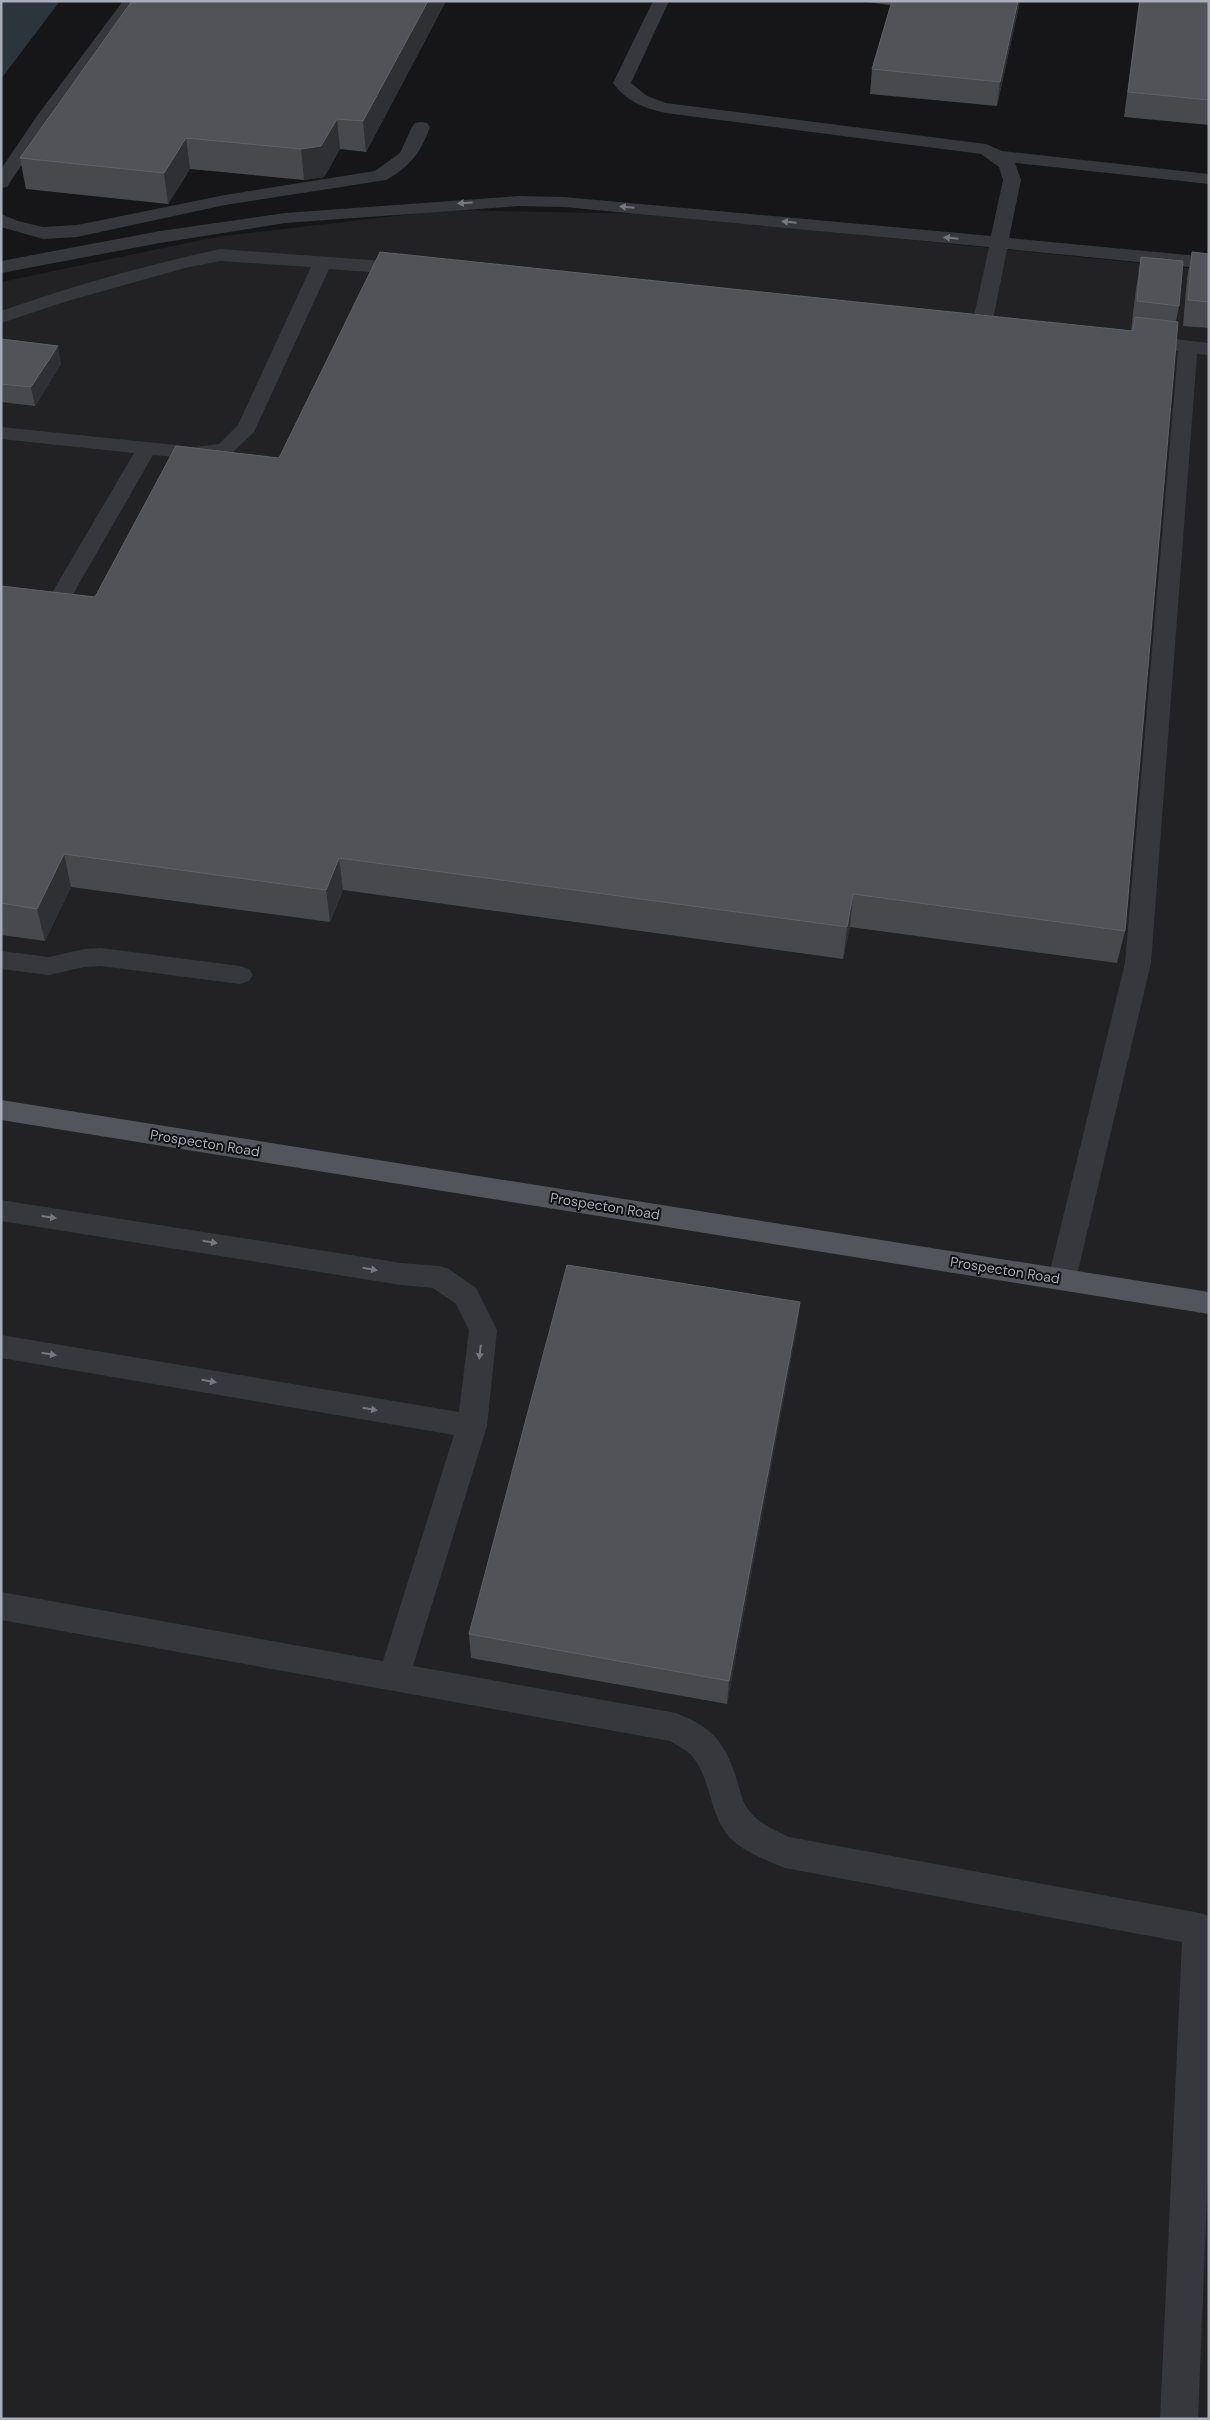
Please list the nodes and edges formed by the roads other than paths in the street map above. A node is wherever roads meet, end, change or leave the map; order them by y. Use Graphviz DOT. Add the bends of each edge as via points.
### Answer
graph roads {
  1 [pos="130,1"];
  2 [pos="661,1"];
  3 [pos="421,128"];
  4 [pos="998,156"];
  5 [pos="1209,178"];
  6 [pos="1,183"];
  7 [pos="1,219"];
  8 [pos="999,243"];
  9 [pos="323,262"];
  10 [pos="1209,263"];
  11 [pos="1,267"];
  12 [pos="427,270"];
  13 [pos="1,317"];
  14 [pos="962,323"];
  15 [pos="982,325"];
  16 [pos="1001,327"];
  17 [pos="1119,340"];
  18 [pos="1198,348"];
  19 [pos="1,433"];
  20 [pos="147,448"];
  21 [pos="50,615"];
  22 [pos="1,960"];
  23 [pos="240,975"];
  24 [pos="1,1110"];
  25 [pos="1,1210"];
  26 [pos="1062,1279"];
  27 [pos="1209,1302"];
  28 [pos="1,1346"];
  29 [pos="472,1426"];
  30 [pos="1,1606"];
  31 [pos="394,1677"];
  32 [pos="1204,1920"];
  33 [pos="1202,2052"];
  34 [pos="1179,2419"];
  1 -- 6 [label="lane"];
  2 -- 4 [label="lane" via="622,83 643,103 986,149"];
  3 -- 7 [label="lane" via="412,153 398,167 380,176 225,200 77,231 43,233 12,226"];
  4 -- 5 [label="lane"];
  4 -- 8 [label="lane" via="1012,171"];
  8 -- 10 [label="lane" via="1163,267"];
  8 -- 11 [label="lane, one-way" via="564,202 519,201 285,218 160,236"];
  8 -- 15 [label="lane"];
  9 -- 12 [label="lane"];
  9 -- 13 [label="lane" via="232,254 210,256 56,298"];
  9 -- 20 [label="lane" via="247,428 237,441 226,449 195,453"];
  14 -- 15 [label="lane"];
  15 -- 16 [label="lane"];
  17 -- 18 [label="lane"];
  18 -- 26 [label="lane" via="1138,962"];
  19 -- 20 [label="lane"];
  20 -- 21 [label="lane"];
  22 -- 23 [label="lane" via="49,966 101,957"];
  24 -- 26 [label="main road, Prospecton Road"];
  25 -- 29 [label="lane, one-way" via="401,1274 439,1277 466,1296 483,1330"];
  26 -- 27 [label="main road, Prospecton Road"];
  28 -- 29 [label="lane, one-way"];
  29 -- 31 [label="lane"];
  30 -- 31 [label="lane"];
  31 -- 32 [label="lane" via="676,1728 702,1744 716,1765 732,1814 748,1833 786,1852"];
  32 -- 33 [label="lane"];
  33 -- 34 [label="lane"];
}
